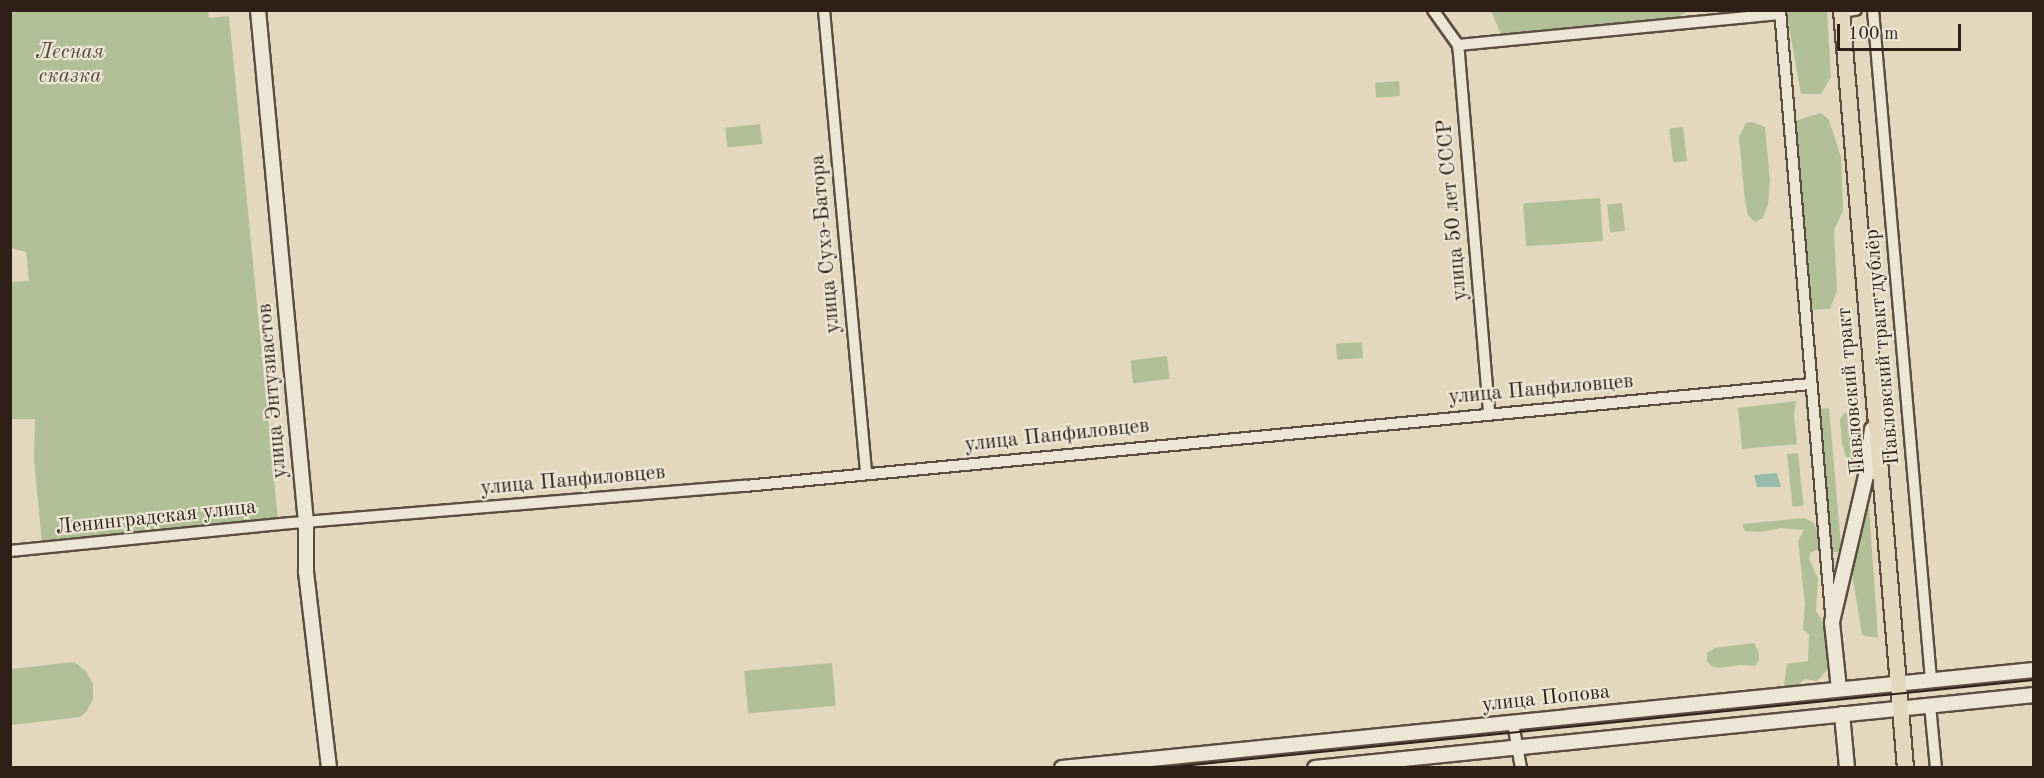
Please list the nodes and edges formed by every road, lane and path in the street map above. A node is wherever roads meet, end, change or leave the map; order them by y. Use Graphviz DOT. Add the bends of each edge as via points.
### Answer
graph roads {
  1 [pos="258,10"];
  2 [pos="824,10"];
  3 [pos="1433,10"];
  4 [pos="1873,10"];
  5 [pos="1846,11"];
  6 [pos="1780,12"];
  7 [pos="1458,45"];
  8 [pos="1810,384"];
  9 [pos="1874,400"];
  10 [pos="1489,414"];
  11 [pos="866,474"];
  12 [pos="306,523"];
  13 [pos="10,550"];
  14 [pos="1832,621"];
  15 [pos="2034,670"];
  16 [pos="1931,680"];
  17 [pos="1898,684"];
  18 [pos="1839,689"];
  19 [pos="2034,695"];
  20 [pos="1930,705"];
  21 [pos="1900,708"];
  22 [pos="1635,711"];
  23 [pos="1842,714"];
  24 [pos="1513,723"];
  25 [pos="1637,735"];
  26 [pos="1518,747"];
  27 [pos="329,768"];
  28 [pos="1062,768"];
  29 [pos="1315,768"];
  30 [pos="1521,768"];
  31 [pos="1847,768"];
  32 [pos="1905,768"];
  33 [pos="1936,768"];
  1 -- 12 [label="main road, улица Энтузиастов"];
  2 -- 11 [label="street, улица Сухэ-Батора"];
  3 -- 7 [label="street"];
  4 -- 16 [label="street, Павловский тракт дублёр"];
  5 -- 9 [label="main road, Павловский тракт"];
  6 -- 7 [label="street"];
  6 -- 8 [label="street"];
  7 -- 10 [label="street, улица 50 лет СССР"];
  8 -- 10 [label="street, улица Панфиловцев"];
  8 -- 14 [label="street"];
  9 -- 14 [label="main road" via="1866,476"];
  9 -- 17 [label="main road, Павловский тракт"];
  10 -- 11 [label="street, улица Панфиловцев"];
  11 -- 12 [label="street, улица Панфиловцев"];
  12 -- 13 [label="street, Ленинградская улица"];
  12 -- 27 [label="main road, улица Энтузиастов" via="306,572"];
  14 -- 18 [label="main road"];
  15 -- 16 [label="main road, улица Попова"];
  16 -- 17 [label="main road, улица Попова"];
  17 -- 18 [label="main road, улица Попова"];
  17 -- 21 [label="main road, Павловский тракт"];
  18 -- 22 [label="main road, улица Попова"];
  19 -- 20 [label="main road"];
  20 -- 21 [label="main road"];
  20 -- 33 [label="street"];
  21 -- 23 [label="main road"];
  21 -- 32 [label="main road, Павловский тракт"];
  22 -- 24 [label="main road, улица Попова"];
  22 -- 25 [label="main road"];
  23 -- 25 [label="main road"];
  23 -- 31 [label="main road"];
  24 -- 26 [label="street"];
  24 -- 28 [label="main road, улица Попова"];
  25 -- 26 [label="main road"];
  26 -- 29 [label="main road"];
  26 -- 30 [label="street"];
}
